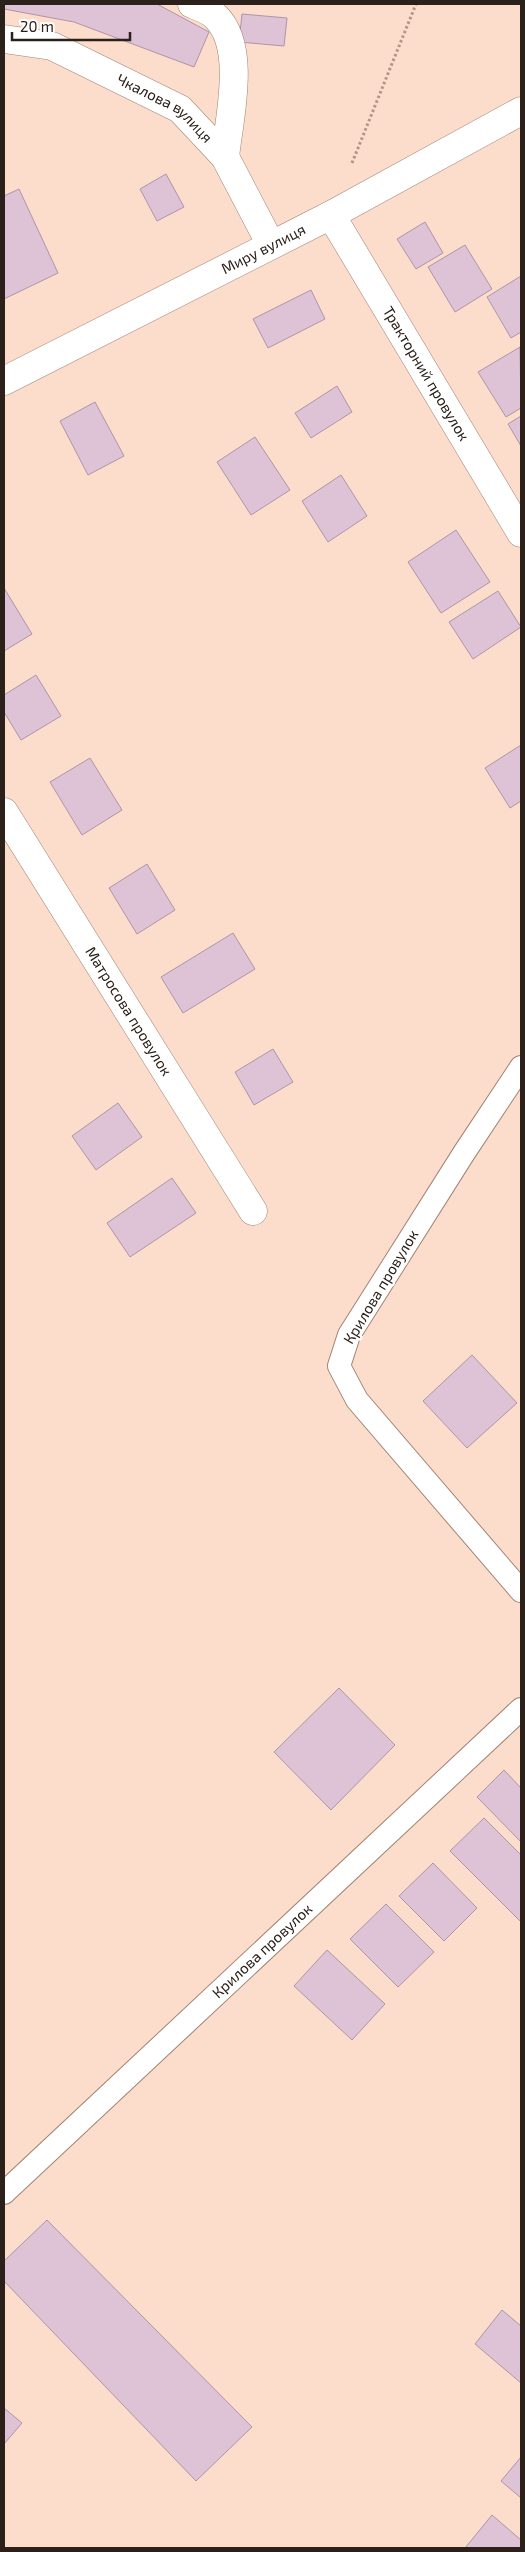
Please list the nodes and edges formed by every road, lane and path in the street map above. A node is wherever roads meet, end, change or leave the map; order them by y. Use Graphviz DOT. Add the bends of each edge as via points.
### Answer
graph roads {
  1 [pos="192,4"];
  2 [pos="416,4"];
  3 [pos="4,39"];
  4 [pos="521,111"];
  5 [pos="225,157"];
  6 [pos="331,215"];
  7 [pos="271,245"];
  8 [pos="4,381"];
  9 [pos="521,533"];
  10 [pos="4,812"];
  11 [pos="13,848"];
  12 [pos="521,1067"];
  13 [pos="253,1212"];
  14 [pos="521,1591"];
  15 [pos="521,1709"];
  16 [pos="4,2193"];
  1 -- 5 [label="street" via="216,16 230,39 235,75"];
  2 -- 6 [label="path"];
  3 -- 5 [label="street, Чкалова вулиця" via="52,46 180,109"];
  4 -- 6 [label="street, Миру вулиця"];
  5 -- 7 [label="street, Чкалова вулиця"];
  6 -- 7 [label="street, Миру вулиця"];
  6 -- 9 [label="street, Тракторний провулок"];
  7 -- 8 [label="street, Миру вулиця"];
  10 -- 11 [label="street, Матросова провулок"];
  11 -- 13 [label="street, Матросова провулок"];
  12 -- 14 [label="lane, Крилова провулок" via="349,1335 339,1366 357,1400"];
  15 -- 16 [label="lane, Крилова провулок"];
}
